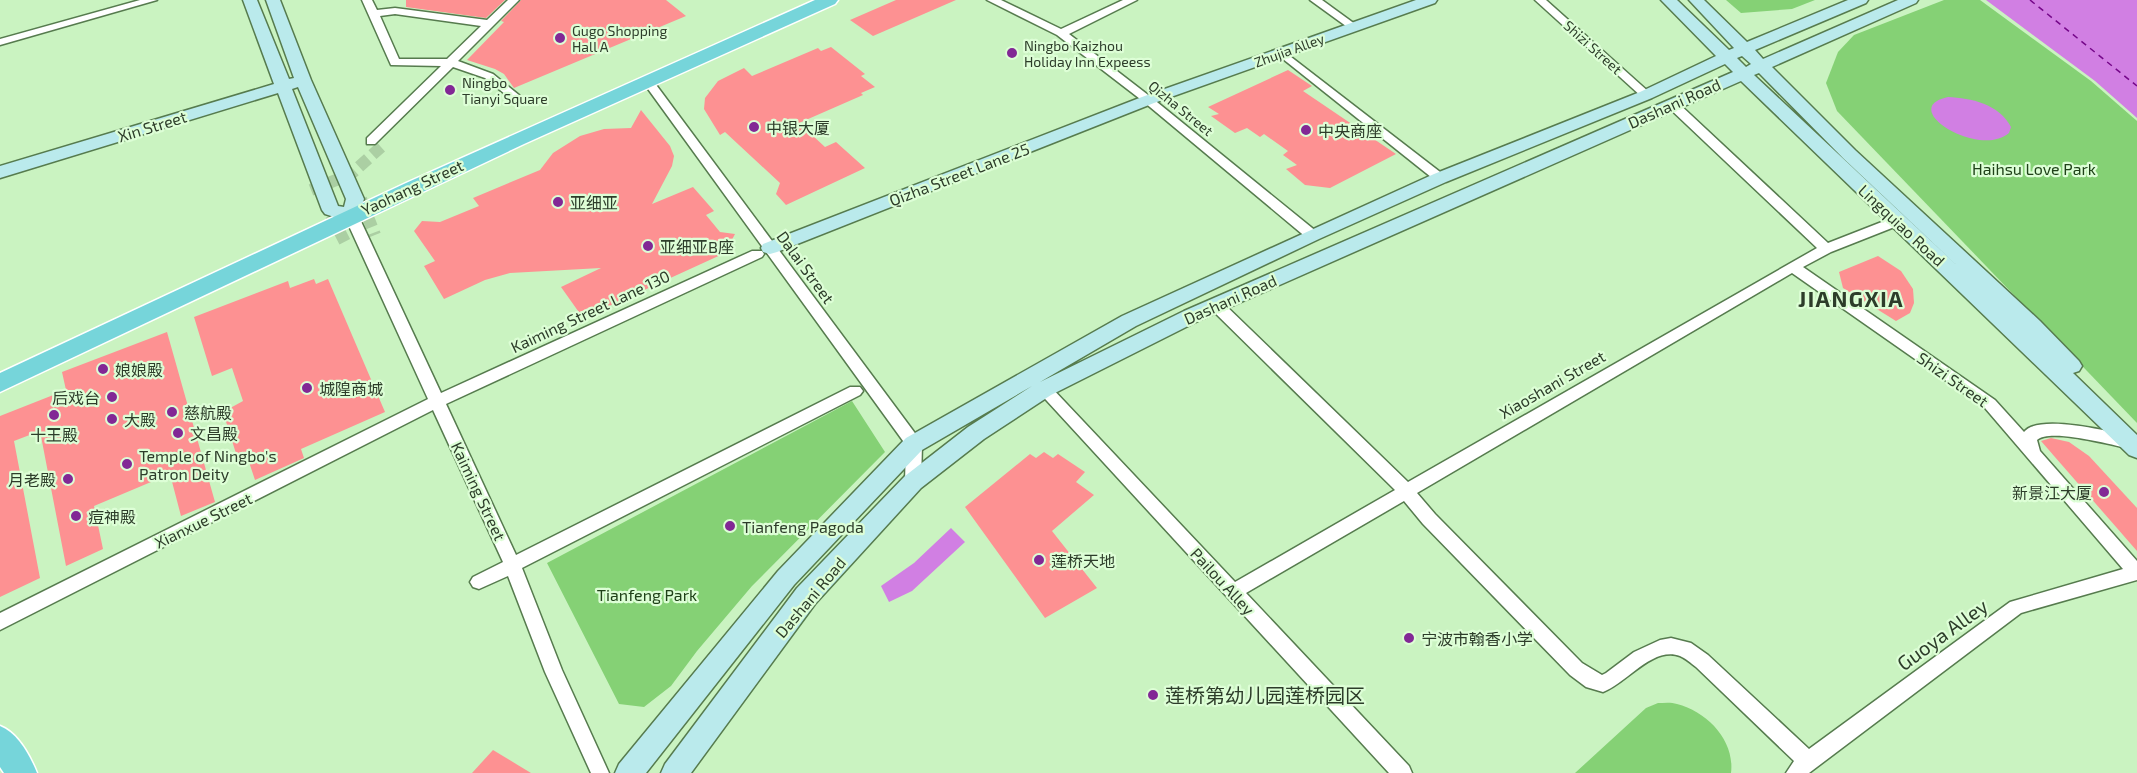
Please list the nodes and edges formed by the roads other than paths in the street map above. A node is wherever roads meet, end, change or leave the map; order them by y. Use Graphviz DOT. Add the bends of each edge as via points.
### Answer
graph roads {
  1 [pos="152,0"];
  2 [pos="250,0"];
  3 [pos="273,0"];
  4 [pos="367,0"];
  5 [pos="514,0"];
  6 [pos="795,0"];
  7 [pos="829,0"];
  8 [pos="992,0"];
  9 [pos="1132,0"];
  10 [pos="1316,0"];
  11 [pos="1430,0"];
  12 [pos="1540,0"];
  13 [pos="1668,0"];
  14 [pos="1696,0"];
  15 [pos="1861,0"];
  16 [pos="1911,0"];
  17 [pos="373,14"];
  18 [pos="490,24"];
  19 [pos="1354,27"];
  20 [pos="1061,33"];
  21 [pos="0,42"];
  22 [pos="1746,48"];
  23 [pos="1282,53"];
  24 [pos="1727,57"];
  25 [pos="450,62"];
  26 [pos="1762,64"];
  27 [pos="1743,73"];
  28 [pos="303,80"];
  29 [pos="647,80"];
  30 [pos="284,86"];
  31 [pos="1646,95"];
  32 [pos="519,100"];
  33 [pos="1148,100"];
  34 [pos="1672,104"];
  35 [pos="371,141"];
  36 [pos="0,172"];
  37 [pos="1440,178"];
  38 [pos="346,208"];
  39 [pos="1897,221"];
  40 [pos="1312,235"];
  41 [pos="1826,249"];
  42 [pos="763,251"];
  43 [pos="1793,267"];
  44 [pos="1216,305"];
  45 [pos="0,365"];
  46 [pos="0,383"];
  47 [pos="1044,389"];
  48 [pos="855,391"];
  49 [pos="438,401"];
  50 [pos="2135,442"];
  51 [pos="914,444"];
  52 [pos="2033,453"];
  53 [pos="913,482"];
  54 [pos="1405,490"];
  55 [pos="512,564"];
  56 [pos="2137,573"];
  57 [pos="479,582"];
  58 [pos="1233,592"];
  59 [pos="0,622"];
  60 [pos="0,741"];
  61 [pos="1802,767"];
  62 [pos="600,771"];
  63 [pos="22,773"];
  64 [pos="629,773"];
  65 [pos="675,773"];
  66 [pos="1402,773"];
  1 -- 21 [label="street"];
  2 -- 30 [label="main road, Kaiming Street"];
  3 -- 28 [label="main road, Kaiming Street"];
  4 -- 17 [label="street"];
  5 -- 18 [label="street"];
  6 -- 38 [label="main road, Yaohang Street"];
  7 -- 29 [label="main road, Yaohang Street"];
  8 -- 20 [label="street, Qizha Street"];
  9 -- 20 [label="street"];
  10 -- 19 [label="street"];
  11 -- 19 [label="main road, Zhujia Alley"];
  12 -- 31 [label="street, Shizi Street"];
  13 -- 24 [label="main road, Lingquiao Road"];
  14 -- 22 [label="main road, Lingquiao Road"];
  15 -- 22 [label="main road, Dashani Road"];
  16 -- 26 [label="main road, Dashani Road"];
  17 -- 18 [label="street" via="395,11"];
  17 -- 25 [label="street" via="395,63"];
  18 -- 25 [label="street"];
  19 -- 23 [label="main road, Zhujia Alley"];
  20 -- 33 [label="street, Qizha Street"];
  22 -- 24 [label="main road, Dashani Road"];
  22 -- 26 [label="main road, Lingquiao Road"];
  23 -- 33 [label="main road, Zhujia Alley"];
  23 -- 37 [label="street"];
  24 -- 27 [label="main road, Lingquiao Road"];
  24 -- 31 [label="main road, Dashani Road"];
  25 -- 32 [label="street" via="489,76"];
  25 -- 35 [label="street"];
  26 -- 27 [label="main road, Dashani Road"];
  26 -- 50 [label="main road, Lingquiao Road" via="1849,154 2033,326"];
  27 -- 34 [label="main road, Dashani Road"];
  27 -- 39 [label="main road, Lingquiao Road"];
  28 -- 30 [label="main road, Xin Street"];
  28 -- 38 [label="main road, Kaiming Street"];
  29 -- 38 [label="main road, Yaohang Street"];
  29 -- 42 [label="street, Dalai Street"];
  30 -- 36 [label="main road, Xin Street"];
  30 -- 38 [label="main road, Kaiming Street"];
  31 -- 37 [label="main road, Dashani Road"];
  33 -- 40 [label="street, Qizha Street"];
  33 -- 42 [label="main road, Qizha Street Lane 25"];
  34 -- 41 [label="street"];
  34 -- 44 [label="main road, Dashani Road"];
  37 -- 40 [label="main road, Dashani Road"];
  38 -- 45 [label="main road, Yaohang Street"];
  38 -- 46 [label="main road, Yaohang Street"];
  38 -- 49 [label="street, Kaiming Street"];
  39 -- 41 [label="street, Xiaoshani Street"];
  39 -- 50 [label="main road, Lingquiao Road"];
  40 -- 51 [label="main road, Dashani Road" via="1129,321"];
  41 -- 43 [label="street, Xiaoshani Street"];
  42 -- 49 [label="street, Kaiming Street Lane 130"];
  42 -- 51 [label="street, Dalai Street"];
  43 -- 52 [label="street, Shizi Street" via="1990,404"];
  43 -- 54 [label="street, Xiaoshani Street"];
  44 -- 47 [label="main road, Dashani Road"];
  44 -- 54 [label="street"];
  47 -- 53 [label="main road, Dashani Road"];
  47 -- 58 [label="street, Pailou Alley"];
  48 -- 55 [label="street"];
  49 -- 55 [label="street, Kaiming Street"];
  49 -- 59 [label="street, Xianxue Street"];
  50 -- 52 [label="street" via="2041,430 2031,433"];
  51 -- 53 [label="street"];
  51 -- 64 [label="main road, Dashani Road" via="786,578"];
  52 -- 56 [label="street, Shizi Street"];
  53 -- 65 [label="main road, Dashani Road" via="806,597"];
  54 -- 58 [label="street, Xiaoshani Street"];
  54 -- 61 [label="street" via="1429,519 1592,681 1603,684 1612,680 1646,653 1667,646 1684,648 1702,661"];
  55 -- 57 [label="street"];
  55 -- 62 [label="street, Kaiming Street" via="554,672"];
  56 -- 61 [label="street, Guoya Alley" via="2016,607"];
  58 -- 66 [label="street, Pailou Alley"];
  60 -- 63 [label="main road"];
}
